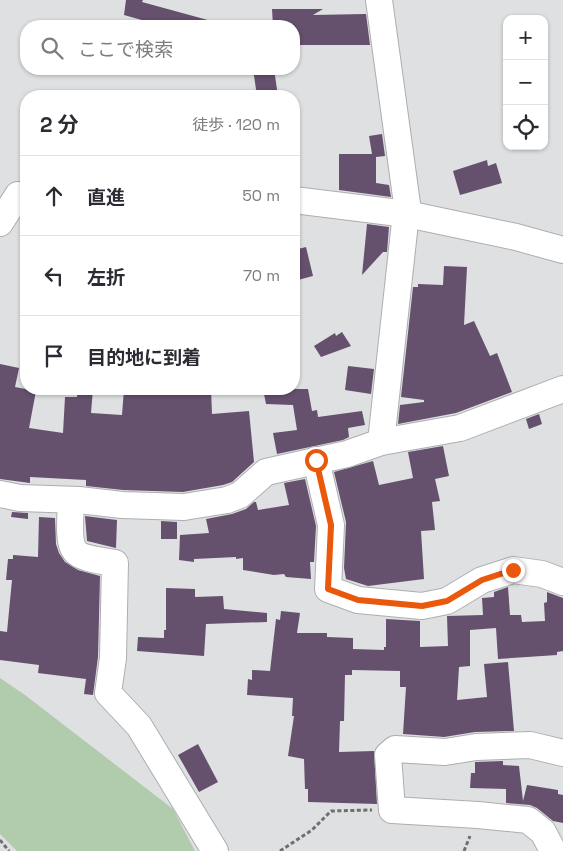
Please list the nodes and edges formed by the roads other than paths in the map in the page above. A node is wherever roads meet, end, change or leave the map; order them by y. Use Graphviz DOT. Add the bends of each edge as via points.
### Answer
graph roads {
  1 [pos="379,0"];
  2 [pos="15,194"];
  3 [pos="300,201"];
  4 [pos="407,214"];
  5 [pos="0,223"];
  6 [pos="563,250"];
  7 [pos="563,389"];
  8 [pos="381,442"];
  9 [pos="316,460"];
  10 [pos="0,494"];
  11 [pos="71,500"];
  12 [pos="563,582"];
  13 [pos="563,753"];
  14 [pos="215,851"];
  15 [pos="553,851"];
  1 -- 4 [label="street"];
  2 -- 5 [label="street"];
  3 -- 4 [label="street"];
  4 -- 6 [label="street"];
  4 -- 8 [label="street"];
  7 -- 8 [label="street" via="460,428"];
  8 -- 9 [label="street"];
  9 -- 11 [label="street" via="266,472 240,495 227,500 184,507"];
  9 -- 12 [label="street" via="331,525 328,589 358,600 422,606 447,601 482,580 513,570 542,574"];
  10 -- 11 [label="street"];
  11 -- 14 [label="street" via="71,542 75,552 115,563 113,658 108,693 139,726"];
  13 -- 15 [label="street" via="530,745 445,752 395,749 388,755 392,810 528,820 543,832"];
}
